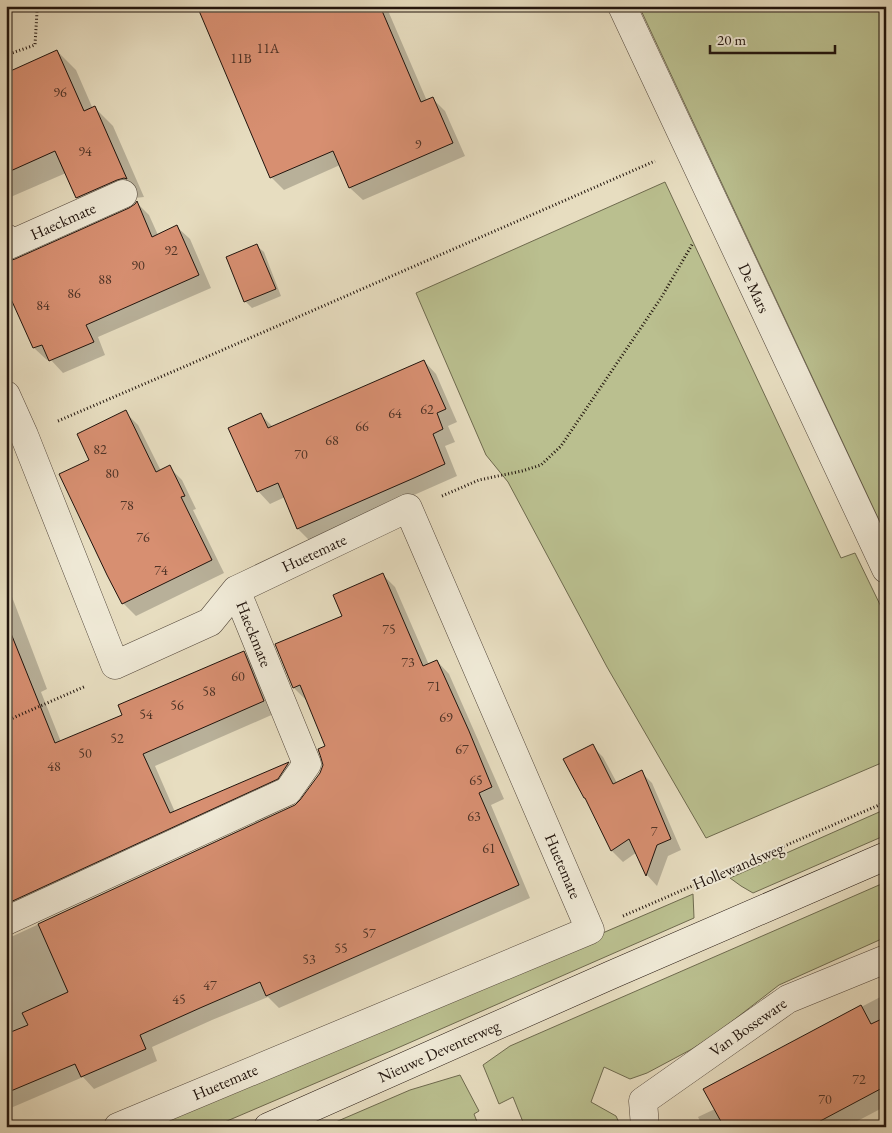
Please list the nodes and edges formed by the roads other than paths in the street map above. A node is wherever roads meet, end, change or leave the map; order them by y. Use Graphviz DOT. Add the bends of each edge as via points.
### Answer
graph roads {
  1 [pos="622,6"];
  2 [pos="123,194"];
  3 [pos="7,243"];
  4 [pos="6,395"];
  5 [pos="886,569"];
  6 [pos="236,590"];
  7 [pos="886,856"];
  8 [pos="6,921"];
  9 [pos="886,959"];
  10 [pos="118,1127"];
  11 [pos="268,1127"];
  12 [pos="644,1127"];
  1 -- 5 [label="street, De Mars"];
  2 -- 3 [label="street, Haeckmate"];
  4 -- 6 [label="street, Haeckmate" via="115,665 210,622"];
  6 -- 8 [label="street, Haeckmate" via="307,764 288,791"];
  6 -- 10 [label="street, Huetemate" via="408,508 590,930"];
  7 -- 11 [label="street, Nieuwe Deventerweg"];
  9 -- 12 [label="street, Van Bosseware" via="788,999 643,1101"];
}
